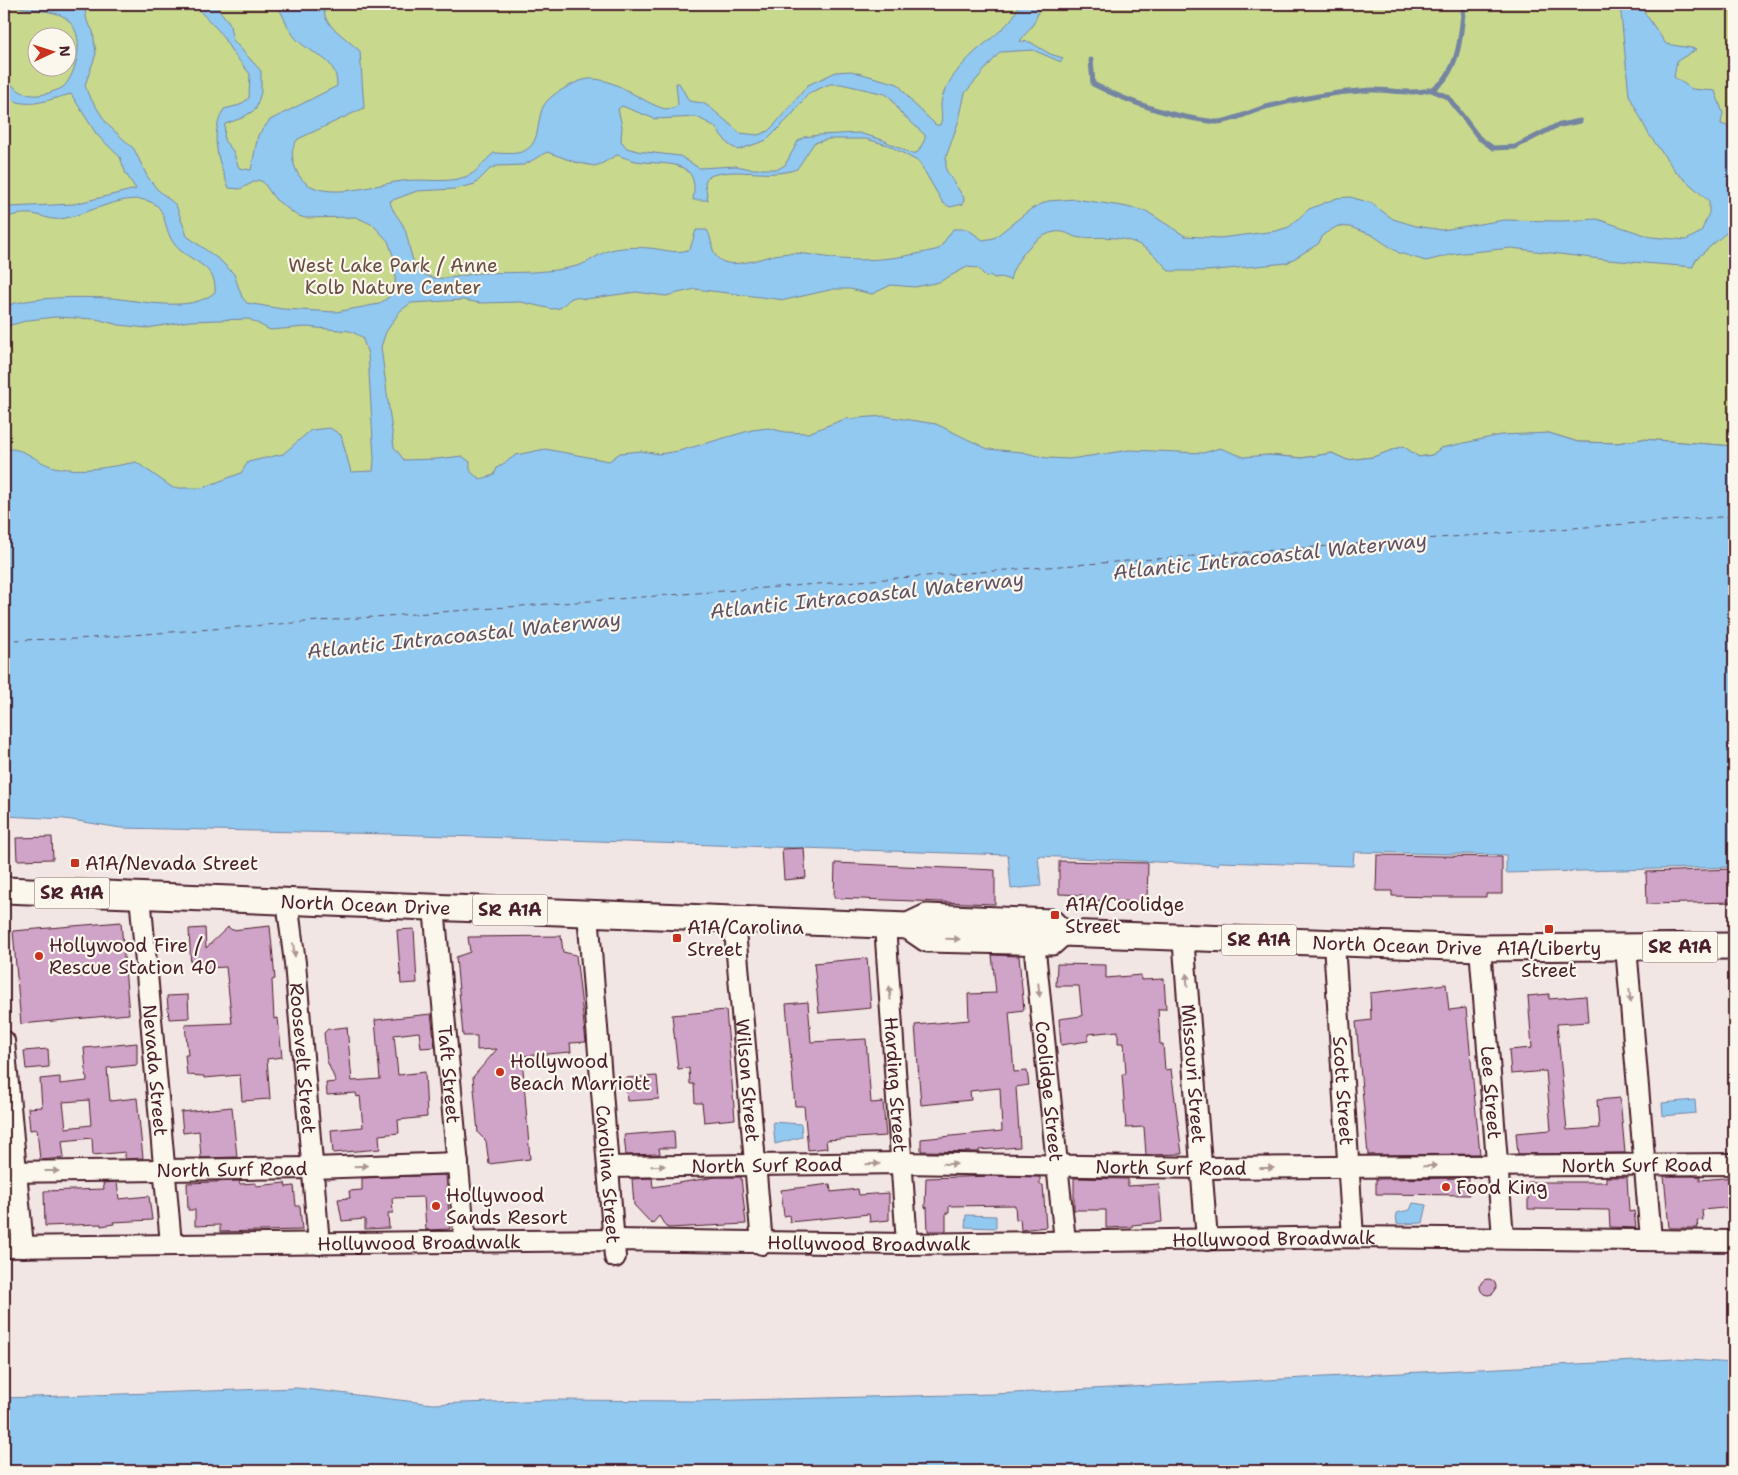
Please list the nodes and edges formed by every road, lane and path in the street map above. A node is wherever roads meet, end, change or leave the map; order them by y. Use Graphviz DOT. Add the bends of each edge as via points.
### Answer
graph roads {
  1 [pos="4,890"];
  2 [pos="140,896"];
  3 [pos="287,901"];
  4 [pos="434,907"];
  5 [pos="588,913"];
  6 [pos="734,919"];
  7 [pos="897,926"];
  8 [pos="1062,933"];
  9 [pos="1183,936"];
  10 [pos="1034,942"];
  11 [pos="1334,943"];
  12 [pos="1734,946"];
  13 [pos="1626,947"];
  14 [pos="1480,948"];
  15 [pos="4,1041"];
  16 [pos="458,1163"];
  17 [pos="901,1163"];
  18 [pos="1734,1164"];
  19 [pos="1499,1165"];
  20 [pos="1644,1165"];
  21 [pos="757,1166"];
  22 [pos="1058,1166"];
  23 [pos="609,1167"];
  24 [pos="1348,1167"];
  25 [pos="313,1168"];
  26 [pos="1201,1168"];
  27 [pos="164,1170"];
  28 [pos="10,1172"];
  29 [pos="1353,1237"];
  30 [pos="1503,1237"];
  31 [pos="1651,1239"];
  32 [pos="1207,1240"];
  33 [pos="1065,1241"];
  34 [pos="1734,1241"];
  35 [pos="465,1242"];
  36 [pos="171,1244"];
  37 [pos="319,1244"];
  38 [pos="762,1244"];
  39 [pos="907,1244"];
  40 [pos="13,1247"];
  41 [pos="615,1248"];
  1 -- 2 [label="main road, North Ocean Drive / SR A1A"];
  2 -- 3 [label="main road, North Ocean Drive / SR A1A"];
  2 -- 27 [label="street, Nevada Street"];
  3 -- 4 [label="main road, North Ocean Drive / SR A1A"];
  3 -- 25 [label="street, Roosevelt Street, one-way" via="296,963"];
  4 -- 5 [label="main road, North Ocean Drive / SR A1A"];
  4 -- 16 [label="street, Taft Street"];
  5 -- 6 [label="main road, North Ocean Drive / SR A1A"];
  5 -- 23 [label="street, Carolina Street"];
  6 -- 7 [label="main road, North Ocean Drive / SR A1A"];
  6 -- 21 [label="street, Wilson Street"];
  7 -- 8 [label="main road, North Ocean Drive / SR A1A" via="927,917 1025,920 1051,922"];
  7 -- 10 [label="main road, North Ocean Drive / SR A1A, one-way" via="927,939"];
  17 -- 7 [label="street, Harding Street, one-way"];
  8 -- 9 [label="main road, North Ocean Drive / SR A1A"];
  8 -- 10 [label="main road, North Ocean Drive / SR A1A" via="1052,942"];
  9 -- 11 [label="main road, North Ocean Drive / SR A1A"];
  26 -- 9 [label="street, Missouri Street, one-way"];
  10 -- 22 [label="street, Coolidge Street, one-way"];
  11 -- 14 [label="main road, North Ocean Drive / SR A1A"];
  11 -- 24 [label="street, Scott Street"];
  12 -- 13 [label="main road, North Ocean Drive / SR A1A"];
  13 -- 14 [label="main road, North Ocean Drive / SR A1A"];
  13 -- 20 [label="street, one-way"];
  14 -- 19 [label="street, Lee Street"];
  15 -- 28 [label="street"];
  25 -- 16 [label="street, North Surf Road, one-way"];
  16 -- 35 [label="street, Taft Street"];
  21 -- 17 [label="street, North Surf Road, one-way"];
  17 -- 22 [label="street, North Surf Road, one-way"];
  17 -- 39 [label="street, Harding Street"];
  18 -- 20 [label="street, North Surf Road"];
  19 -- 20 [label="street, North Surf Road"];
  24 -- 19 [label="street, North Surf Road, one-way"];
  19 -- 30 [label="street, Lee Street"];
  20 -- 31 [label="street"];
  23 -- 21 [label="street, North Surf Road, one-way"];
  21 -- 38 [label="street, Wilson Street"];
  22 -- 26 [label="street, North Surf Road"];
  22 -- 33 [label="street, Coolidge Street"];
  23 -- 41 [label="street, Carolina Street"];
  26 -- 24 [label="street, North Surf Road, one-way"];
  24 -- 29 [label="street, Scott Street"];
  25 -- 27 [label="street, North Surf Road"];
  25 -- 37 [label="street, Roosevelt Street"];
  26 -- 32 [label="street, Missouri Street"];
  28 -- 27 [label="street, North Surf Road, one-way"];
  27 -- 36 [label="street, Nevada Street"];
  28 -- 40 [label="street"];
  29 -- 30 [label="street, Hollywood Broadwalk"];
  29 -- 32 [label="street, Hollywood Broadwalk"];
  30 -- 31 [label="street, Hollywood Broadwalk"];
  31 -- 34 [label="street, Hollywood Broadwalk"];
  32 -- 33 [label="street, Hollywood Broadwalk"];
  33 -- 39 [label="street, Hollywood Broadwalk"];
  35 -- 37 [label="street, Hollywood Broadwalk"];
  35 -- 41 [label="street, Hollywood Broadwalk"];
  36 -- 37 [label="street, Hollywood Broadwalk"];
  36 -- 40 [label="street, Hollywood Broadwalk"];
  38 -- 39 [label="street, Hollywood Broadwalk"];
  38 -- 41 [label="street, Hollywood Broadwalk"];
}
